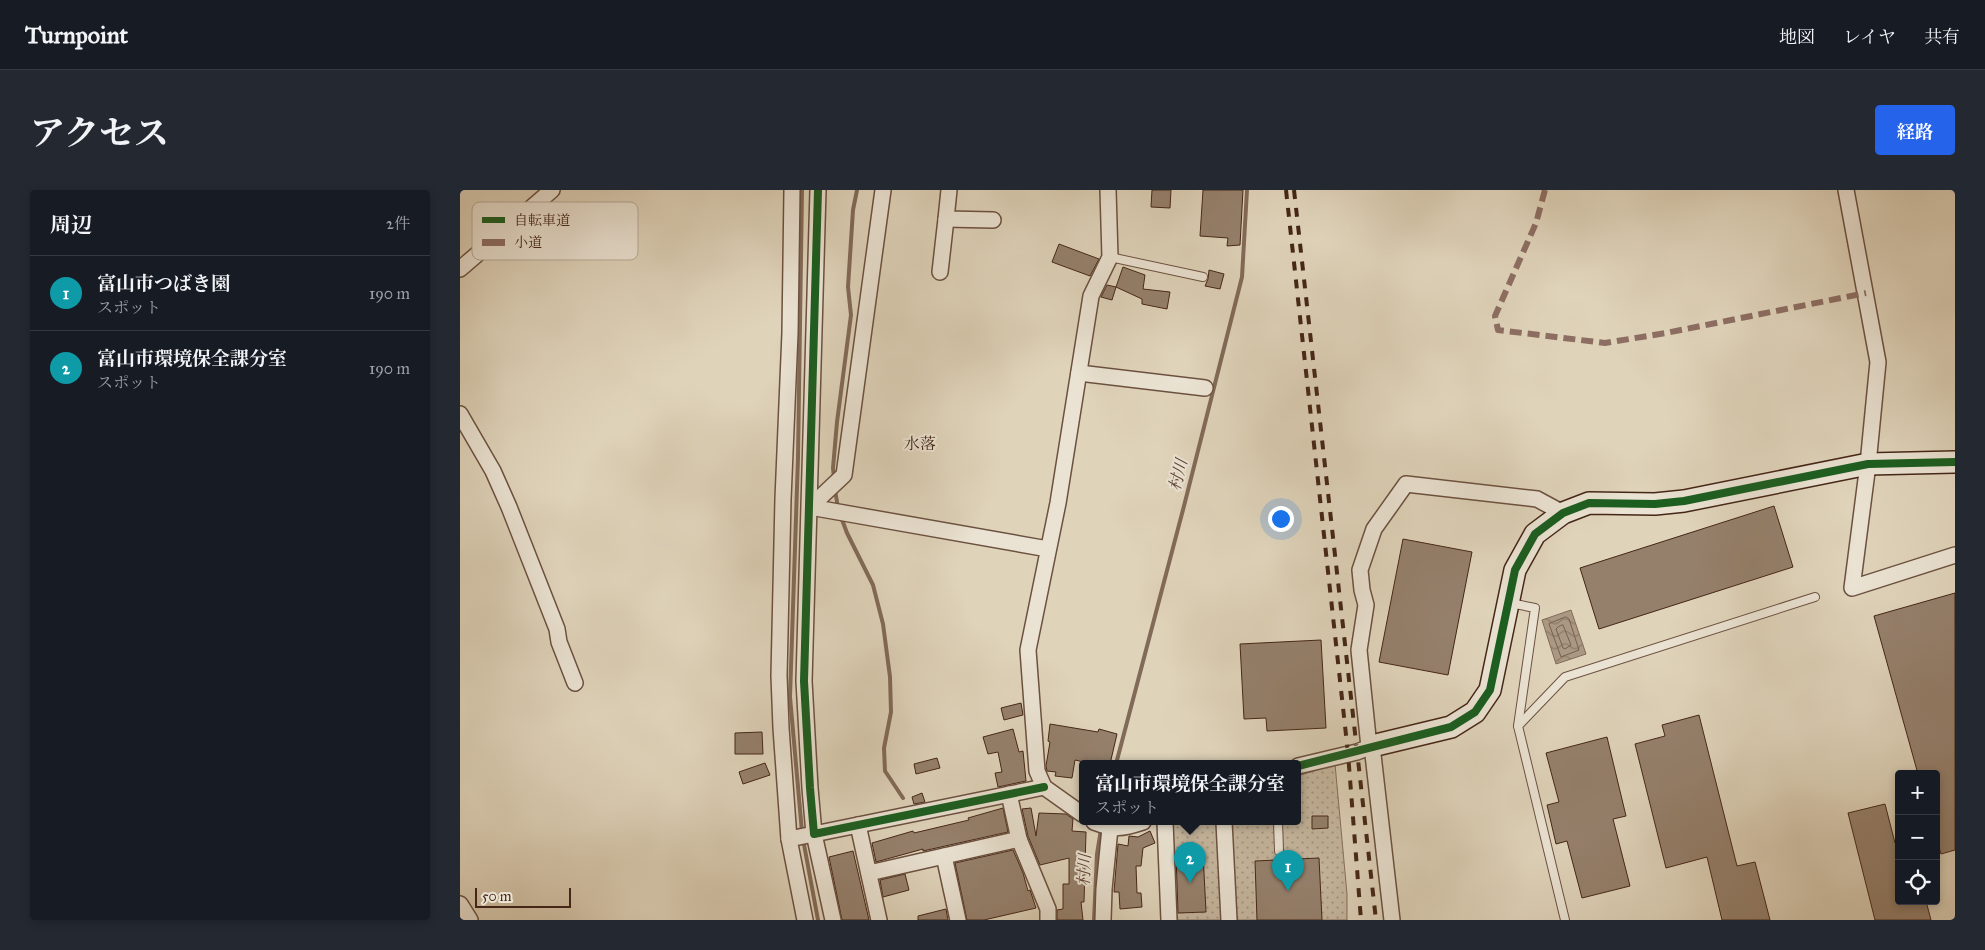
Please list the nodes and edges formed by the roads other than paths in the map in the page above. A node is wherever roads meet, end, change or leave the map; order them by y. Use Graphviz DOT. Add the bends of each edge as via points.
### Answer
graph roads {
  1 [pos="552,190"];
  2 [pos="792,190"];
  3 [pos="818,190"];
  4 [pos="882,190"];
  5 [pos="949,190"];
  6 [pos="1108,190"];
  7 [pos="1846,190"];
  8 [pos="538,202"];
  9 [pos="946,219"];
  10 [pos="993,220"];
  11 [pos="1110,257"];
  12 [pos="472,259"];
  13 [pos="460,269"];
  14 [pos="940,272"];
  15 [pos="1203,276"];
  16 [pos="1079,373"];
  17 [pos="1205,388"];
  18 [pos="460,414"];
  19 [pos="1955,462"];
  20 [pos="1868,464"];
  21 [pos="810,507"];
  22 [pos="1563,513"];
  23 [pos="1048,549"];
  24 [pos="1955,555"];
  25 [pos="1815,597"];
  26 [pos="1508,602"];
  27 [pos="575,684"];
  28 [pos="1518,726"];
  29 [pos="1371,746"];
  30 [pos="1301,765"];
  31 [pos="1044,787"];
  32 [pos="1009,794"];
  33 [pos="1079,812"];
  34 [pos="858,825"];
  35 [pos="1102,825"];
  36 [pos="1134,825"];
  37 [pos="1165,825"];
  38 [pos="1224,825"];
  39 [pos="1278,825"];
  40 [pos="1110,828"];
  41 [pos="814,834"];
  42 [pos="790,839"];
  43 [pos="1019,839"];
  44 [pos="1280,851"];
  45 [pos="944,856"];
  46 [pos="869,873"];
  47 [pos="460,904"];
  48 [pos="470,920"];
  49 [pos="805,920"];
  50 [pos="834,920"];
  51 [pos="879,920"];
  52 [pos="958,920"];
  53 [pos="1048,920"];
  54 [pos="1103,920"];
  55 [pos="1169,920"];
  56 [pos="1229,920"];
  57 [pos="1392,920"];
  58 [pos="1565,920"];
  1 -- 8 [label="street"];
  2 -- 42 [label="street" via="779,676"];
  3 -- 21 [label="street"];
  4 -- 21 [label="street" via="844,475"];
  5 -- 9 [label="street"];
  6 -- 11 [label="street"];
  7 -- 20 [label="street" via="1878,362"];
  9 -- 10 [label="street"];
  9 -- 14 [label="street"];
  11 -- 15 [label="lane"];
  11 -- 16 [label="street" via="1091,296"];
  12 -- 13 [label="street"];
  16 -- 17 [label="street"];
  16 -- 23 [label="street"];
  18 -- 27 [label="street" via="493,471 509,507"];
  19 -- 20 [label="street"];
  20 -- 22 [label="street" via="1684,501 1589,503"];
  20 -- 24 [label="street" via="1852,588"];
  21 -- 23 [label="street"];
  21 -- 41 [label="street" via="804,681"];
  22 -- 26 [label="street" via="1535,534 1515,570"];
  22 -- 29 [label="street" via="1537,499 1406,484 1374,529 1360,570 1366,605 1359,650"];
  23 -- 31 [label="street" via="1028,650 1037,771"];
  25 -- 28 [label="lane" via="1565,677"];
  26 -- 28 [label="lane" via="1535,608"];
  26 -- 29 [label="street" via="1490,690 1475,712 1451,727"];
  28 -- 58 [label="lane"];
  29 -- 30 [label="street"];
  29 -- 57 [label="street"];
  31 -- 32 [label="street"];
  31 -- 33 [label="street"];
  32 -- 34 [label="street"];
  32 -- 43 [label="street"];
  34 -- 41 [label="street"];
  34 -- 46 [label="street"];
  35 -- 40 [label="street"];
  36 -- 40 [label="street"];
  37 -- 55 [label="street"];
  38 -- 56 [label="street"];
  39 -- 44 [label="lane"];
  40 -- 54 [label="street"];
  41 -- 42 [label="street"];
  41 -- 50 [label="street"];
  42 -- 49 [label="street"];
  43 -- 45 [label="street"];
  43 -- 53 [label="street" via="1048,909"];
  45 -- 46 [label="street"];
  45 -- 52 [label="street"];
  46 -- 51 [label="street"];
  47 -- 48 [label="street"];
}
